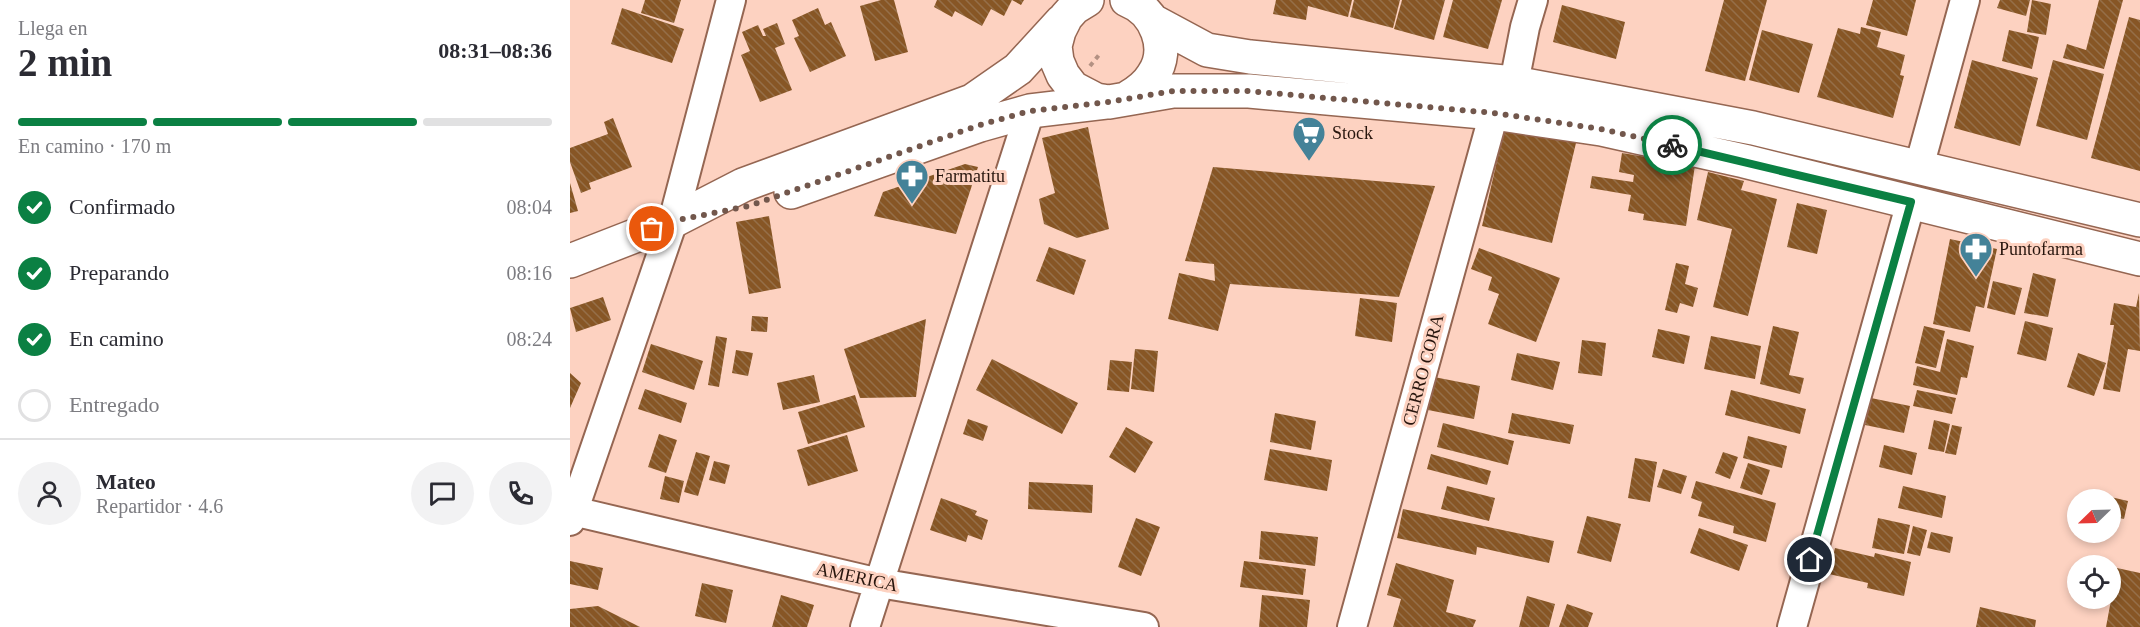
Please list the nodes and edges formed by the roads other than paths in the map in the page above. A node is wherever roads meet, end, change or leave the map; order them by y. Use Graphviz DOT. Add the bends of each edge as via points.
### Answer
graph roads {
  1 [pos="731,0"];
  2 [pos="1533,0"];
  3 [pos="1965,0"];
  4 [pos="1076,6"];
  5 [pos="1143,8"];
  6 [pos="1514,83"];
  7 [pos="1119,99"];
  8 [pos="1030,111"];
  9 [pos="1494,113"];
  10 [pos="1919,167"];
  11 [pos="1911,202"];
  12 [pos="2140,220"];
  13 [pos="673,221"];
  14 [pos="2140,259"];
  15 [pos="570,261"];
  16 [pos="572,516"];
  17 [pos="879,583"];
  18 [pos="865,627"];
  19 [pos="1144,627"];
  20 [pos="1352,627"];
  21 [pos="1792,627"];
  1 -- 13 [label="street"];
  2 -- 6 [label="street"];
  3 -- 10 [label="street"];
  4 -- 7 [label="highway" via="1059,31 1055,46 1063,75 1084,95 1096,100"];
  4 -- 13 [label="highway" via="1018,69 972,101 743,185"];
  5 -- 6 [label="highway" via="1207,50"];
  5 -- 7 [label="highway" via="1160,38 1161,56 1144,87"];
  6 -- 10 [label="highway" via="1753,128"];
  7 -- 8 [label="highway"];
  7 -- 9 [label="highway" via="1173,91 1248,91"];
  8 -- 13 [label="highway" via="749,206"];
  8 -- 17 [label="street"];
  9 -- 11 [label="highway" via="1601,129"];
  9 -- 20 [label="street, CERRO CORA"];
  10 -- 12 [label="highway"];
  11 -- 14 [label="highway"];
  11 -- 21 [label="street"];
  13 -- 15 [label="highway"];
  13 -- 16 [label="street"];
  16 -- 17 [label="street, AMERICA"];
  17 -- 18 [label="street"];
  17 -- 19 [label="street, AMERICA"];
}
